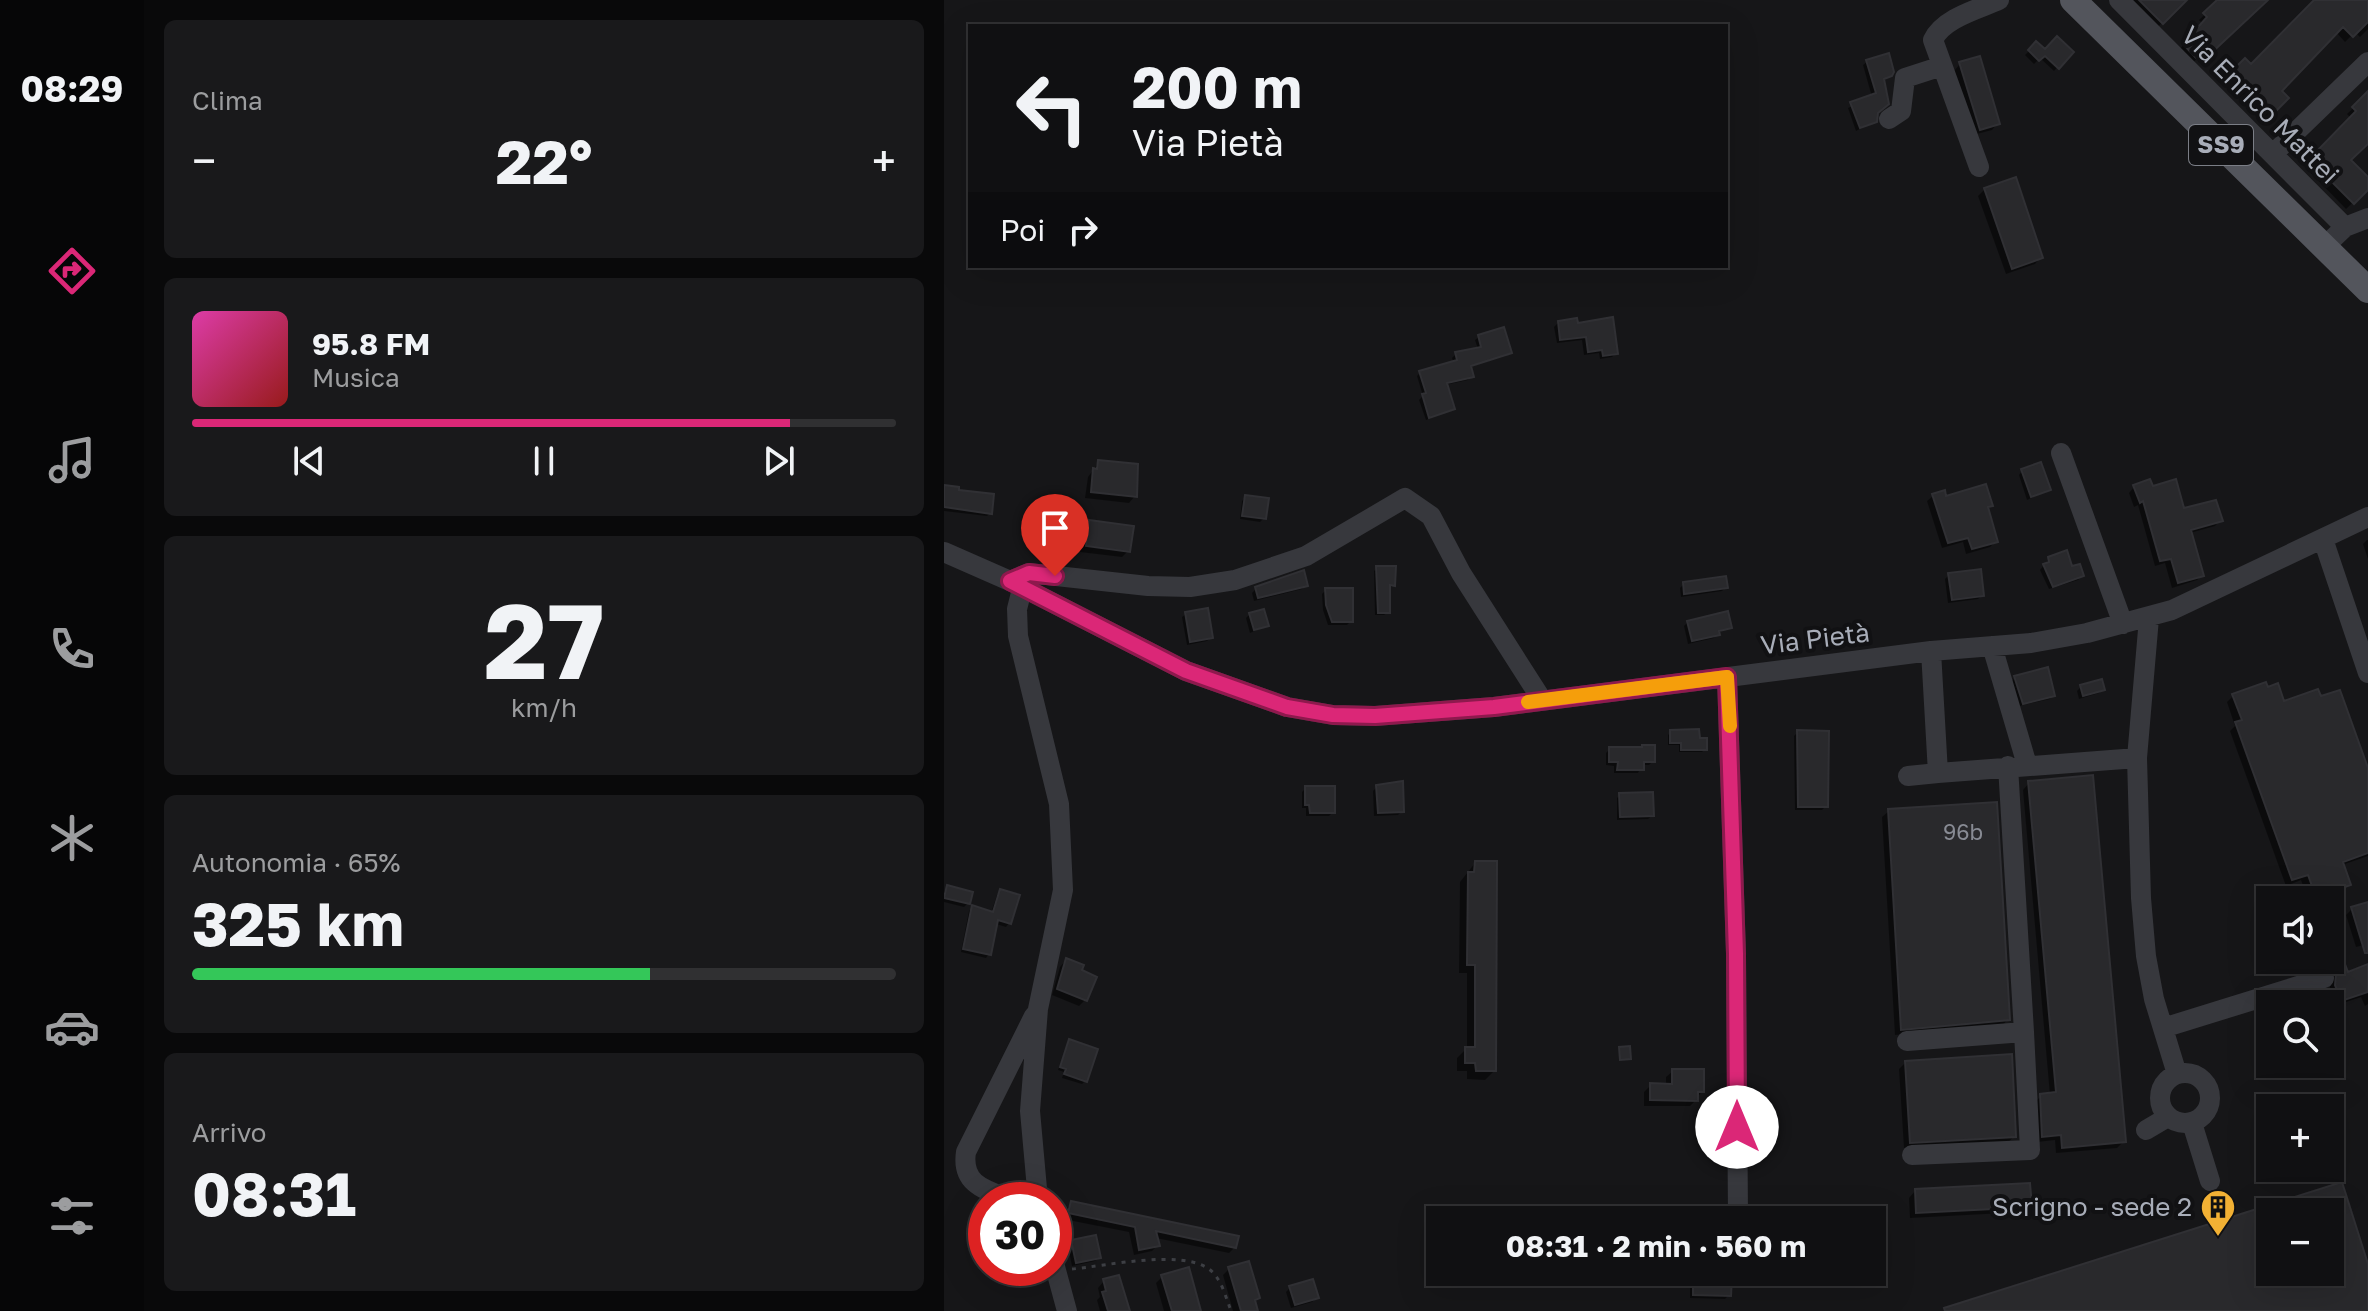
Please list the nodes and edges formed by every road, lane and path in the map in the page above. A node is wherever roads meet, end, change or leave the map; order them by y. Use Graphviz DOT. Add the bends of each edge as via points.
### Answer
graph roads {
  1 [pos="1999,0"];
  2 [pos="2073,0"];
  3 [pos="2119,0"];
  4 [pos="2368,62"];
  5 [pos="1942,66"];
  6 [pos="1889,119"];
  7 [pos="2273,154"];
  8 [pos="1979,167"];
  9 [pos="2368,218"];
  10 [pos="2345,227"];
  11 [pos="2324,247"];
  12 [pos="2368,290"];
  13 [pos="2061,453"];
  14 [pos="2368,517"];
  15 [pos="2323,539"];
  16 [pos="944,552"];
  17 [pos="1016,585"];
  18 [pos="2149,618"];
  19 [pos="2123,624"];
  20 [pos="1992,646"];
  21 [pos="1931,651"];
  22 [pos="2368,673"];
  23 [pos="1727,677"];
  24 [pos="1542,700"];
  25 [pos="2137,758"];
  26 [pos="2018,766"];
  27 [pos="1938,773"];
  28 [pos="1908,776"];
  29 [pos="2324,978"];
  30 [pos="1038,1009"];
  31 [pos="2163,1028"];
  32 [pos="2024,1032"];
  33 [pos="1907,1041"];
  34 [pos="2177,1074"];
  35 [pos="2168,1117"];
  36 [pos="2192,1123"];
  37 [pos="2146,1130"];
  38 [pos="1912,1155"];
  39 [pos="2210,1181"];
  40 [pos="975,1182"];
  41 [pos="1036,1182"];
  42 [pos="1738,1206"];
  43 [pos="1072,1266"];
  44 [pos="1060,1286"];
  45 [pos="1230,1308"];
  46 [pos="1067,1311"];
  1 -- 5 [label="street" via="1937,31 1933,40"];
  2 -- 11 [label="main road, SS9"];
  3 -- 7 [label="street, Via Enrico Mattei"];
  4 -- 7 [label="street"];
  5 -- 6 [label="street" via="1905,78 1901,111"];
  5 -- 8 [label="street"];
  7 -- 10 [label="street, Via Enrico Mattei"];
  9 -- 10 [label="street"];
  10 -- 11 [label="street"];
  11 -- 12 [label="main road, SS9"];
  13 -- 19 [label="street"];
  14 -- 15 [label="street, Via Pietà"];
  15 -- 18 [label="street, Via Pietà"];
  15 -- 22 [label="street"];
  16 -- 17 [label="street, Via Pietà"];
  17 -- 24 [label="street, Via Pietà" via="1186,671 1287,707 1375,716"];
  17 -- 24 [label="street" via="1029,573 1148,586 1235,580 1306,556 1405,498 1431,516"];
  17 -- 30 [label="street" via="1018,636 1059,804 1063,890"];
  18 -- 19 [label="street, Via Pietà"];
  18 -- 25 [label="street"];
  19 -- 20 [label="street, Via Pietà"];
  20 -- 21 [label="street, Via Pietà"];
  20 -- 26 [label="street"];
  21 -- 23 [label="street, Via Pietà"];
  21 -- 27 [label="street"];
  23 -- 24 [label="street, Via Pietà"];
  23 -- 42 [label="street"];
  25 -- 26 [label="street"];
  25 -- 31 [label="street" via="2146,956"];
  26 -- 27 [label="street"];
  26 -- 32 [label="street"];
  27 -- 28 [label="street"];
  29 -- 31 [label="street"];
  30 -- 40 [label="street" via="966,1152 966,1174"];
  30 -- 41 [label="street" via="1030,1111"];
  31 -- 34 [label="street"];
  32 -- 33 [label="street"];
  32 -- 38 [label="street" via="2030,1150"];
  34 -- 35 [label="street" via="2161,1089 2160,1104"];
  34 -- 36 [label="street" via="2201,1077 2210,1091 2209,1107"];
  35 -- 36 [label="street"];
  35 -- 37 [label="street"];
  36 -- 39 [label="street"];
  43 -- 45 [label="path" via="1190,1261 1218,1278"];
  44 -- 46 [label="street"];
}
